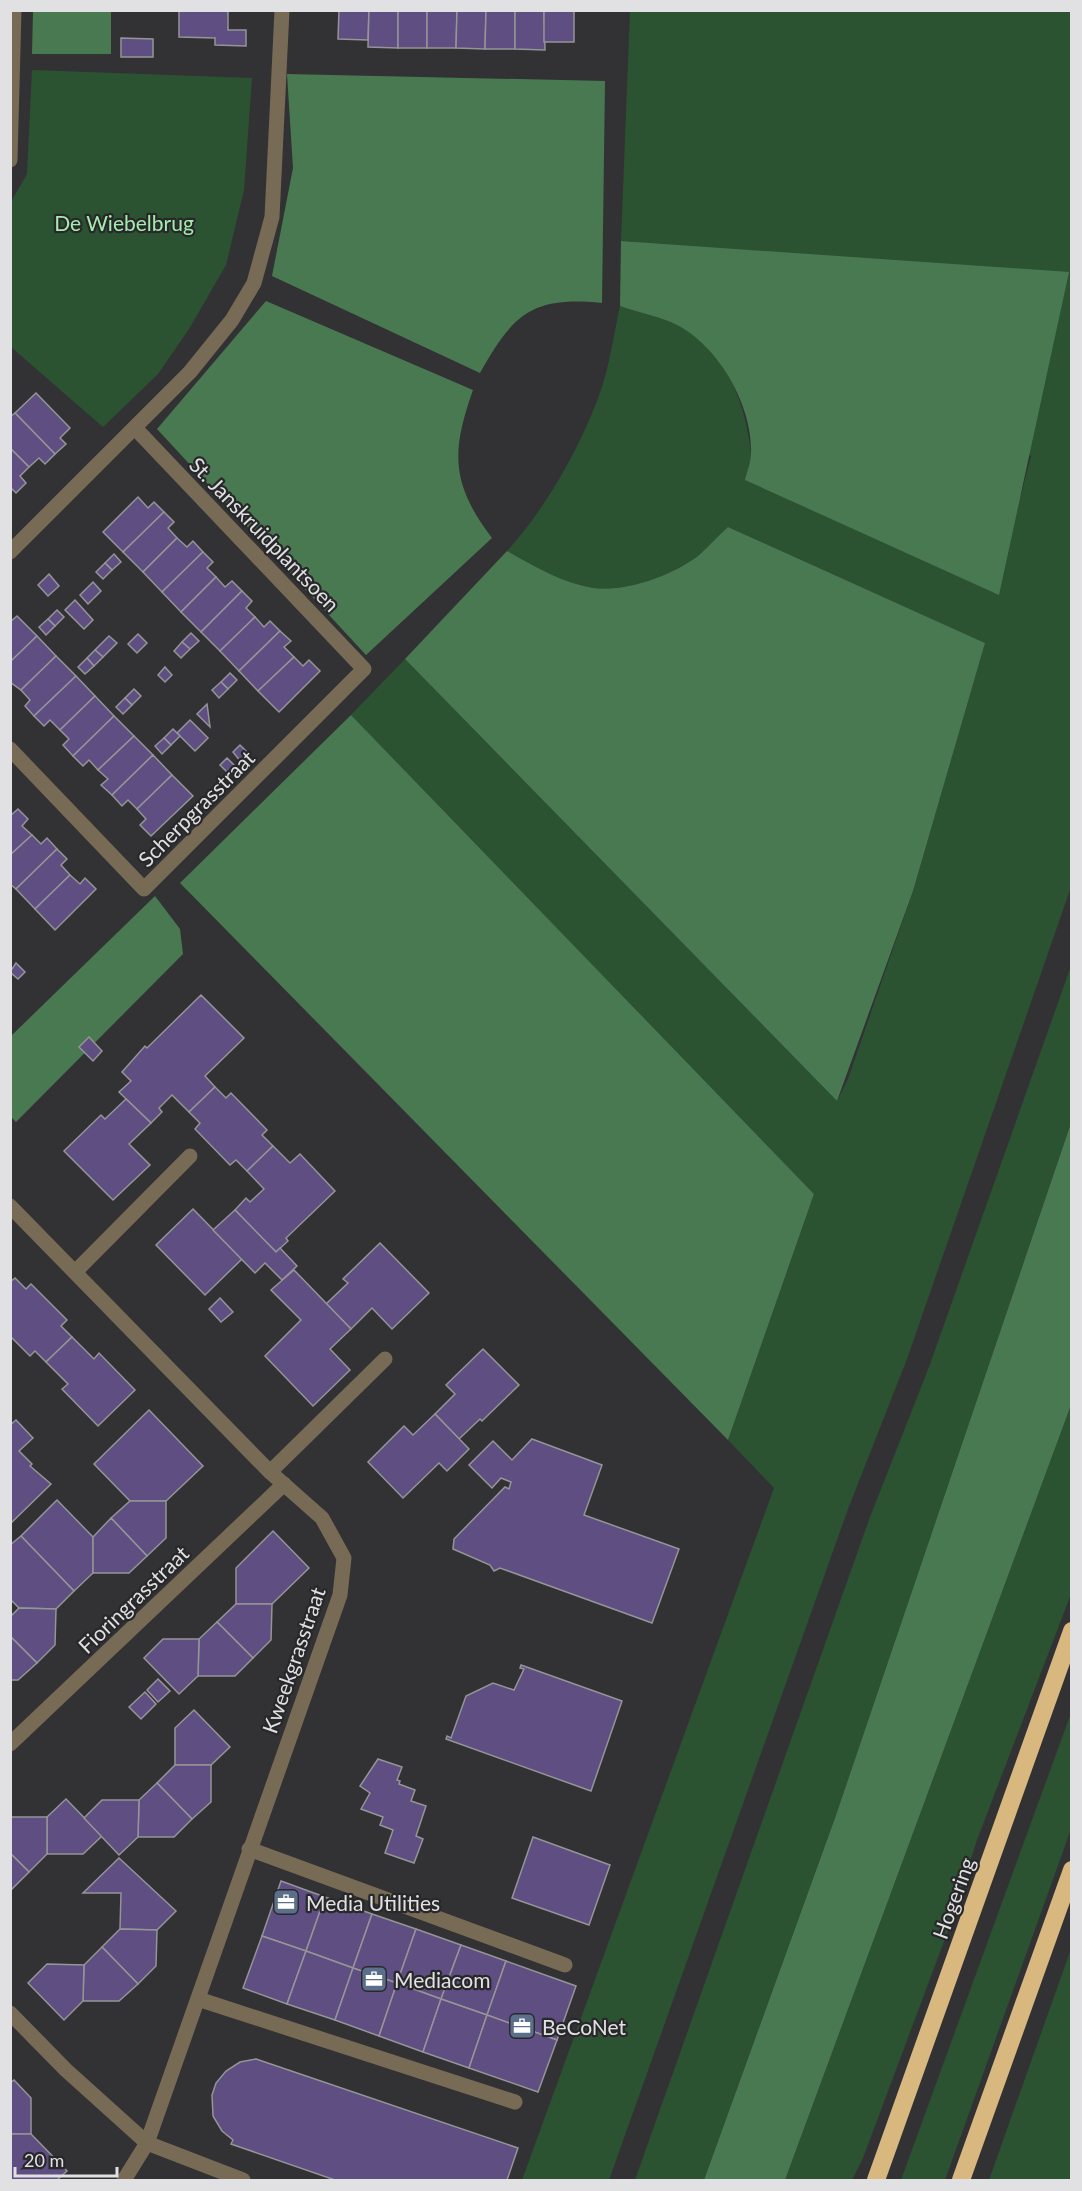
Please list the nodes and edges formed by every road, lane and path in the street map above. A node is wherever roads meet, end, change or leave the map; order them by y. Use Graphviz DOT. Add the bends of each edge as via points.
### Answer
graph roads {
  1 [pos="14,10"];
  2 [pos="282,10"];
  3 [pos="10,160"];
  4 [pos="135,428"];
  5 [pos="10,552"];
  6 [pos="363,669"];
  7 [pos="10,749"];
  8 [pos="190,1156"];
  9 [pos="10,1206"];
  10 [pos="75,1272"];
  11 [pos="385,1359"];
  12 [pos="270,1472"];
  13 [pos="284,1484"];
  14 [pos="1071,1631"];
  15 [pos="10,1744"];
  16 [pos="249,1849"];
  17 [pos="1071,1870"];
  18 [pos="565,1965"];
  19 [pos="198,1999"];
  20 [pos="10,2013"];
  21 [pos="514,2102"];
  22 [pos="147,2143"];
  23 [pos="124,2181"];
  24 [pos="243,2181"];
  25 [pos="876,2181"];
  26 [pos="961,2181"];
  1 -- 3 [label="street"];
  2 -- 4 [label="street" via="272,217 264,255 254,283 212,347"];
  4 -- 5 [label="street"];
  4 -- 6 [label="street, St. Janskruidplantsoen"];
  6 -- 7 [label="street, Scherpgrasstraat" via="144,890"];
  8 -- 10 [label="street"];
  9 -- 10 [label="street, Kweekgrasstraat"];
  10 -- 12 [label="street, Kweekgrasstraat"];
  11 -- 12 [label="street"];
  12 -- 13 [label="street, Kweekgrasstraat"];
  13 -- 15 [label="street, Fioringrasstraat"];
  13 -- 16 [label="street, Kweekgrasstraat" via="322,1518 344,1558 340,1595"];
  14 -- 25 [label="highway, Hogering"];
  16 -- 18 [label="street"];
  16 -- 19 [label="street, Kweekgrasstraat"];
  17 -- 26 [label="highway"];
  19 -- 21 [label="street"];
  19 -- 22 [label="street, Kweekgrasstraat"];
  20 -- 22 [label="street"];
  22 -- 23 [label="street, Kweekgrasstraat"];
  22 -- 24 [label="street"];
}
